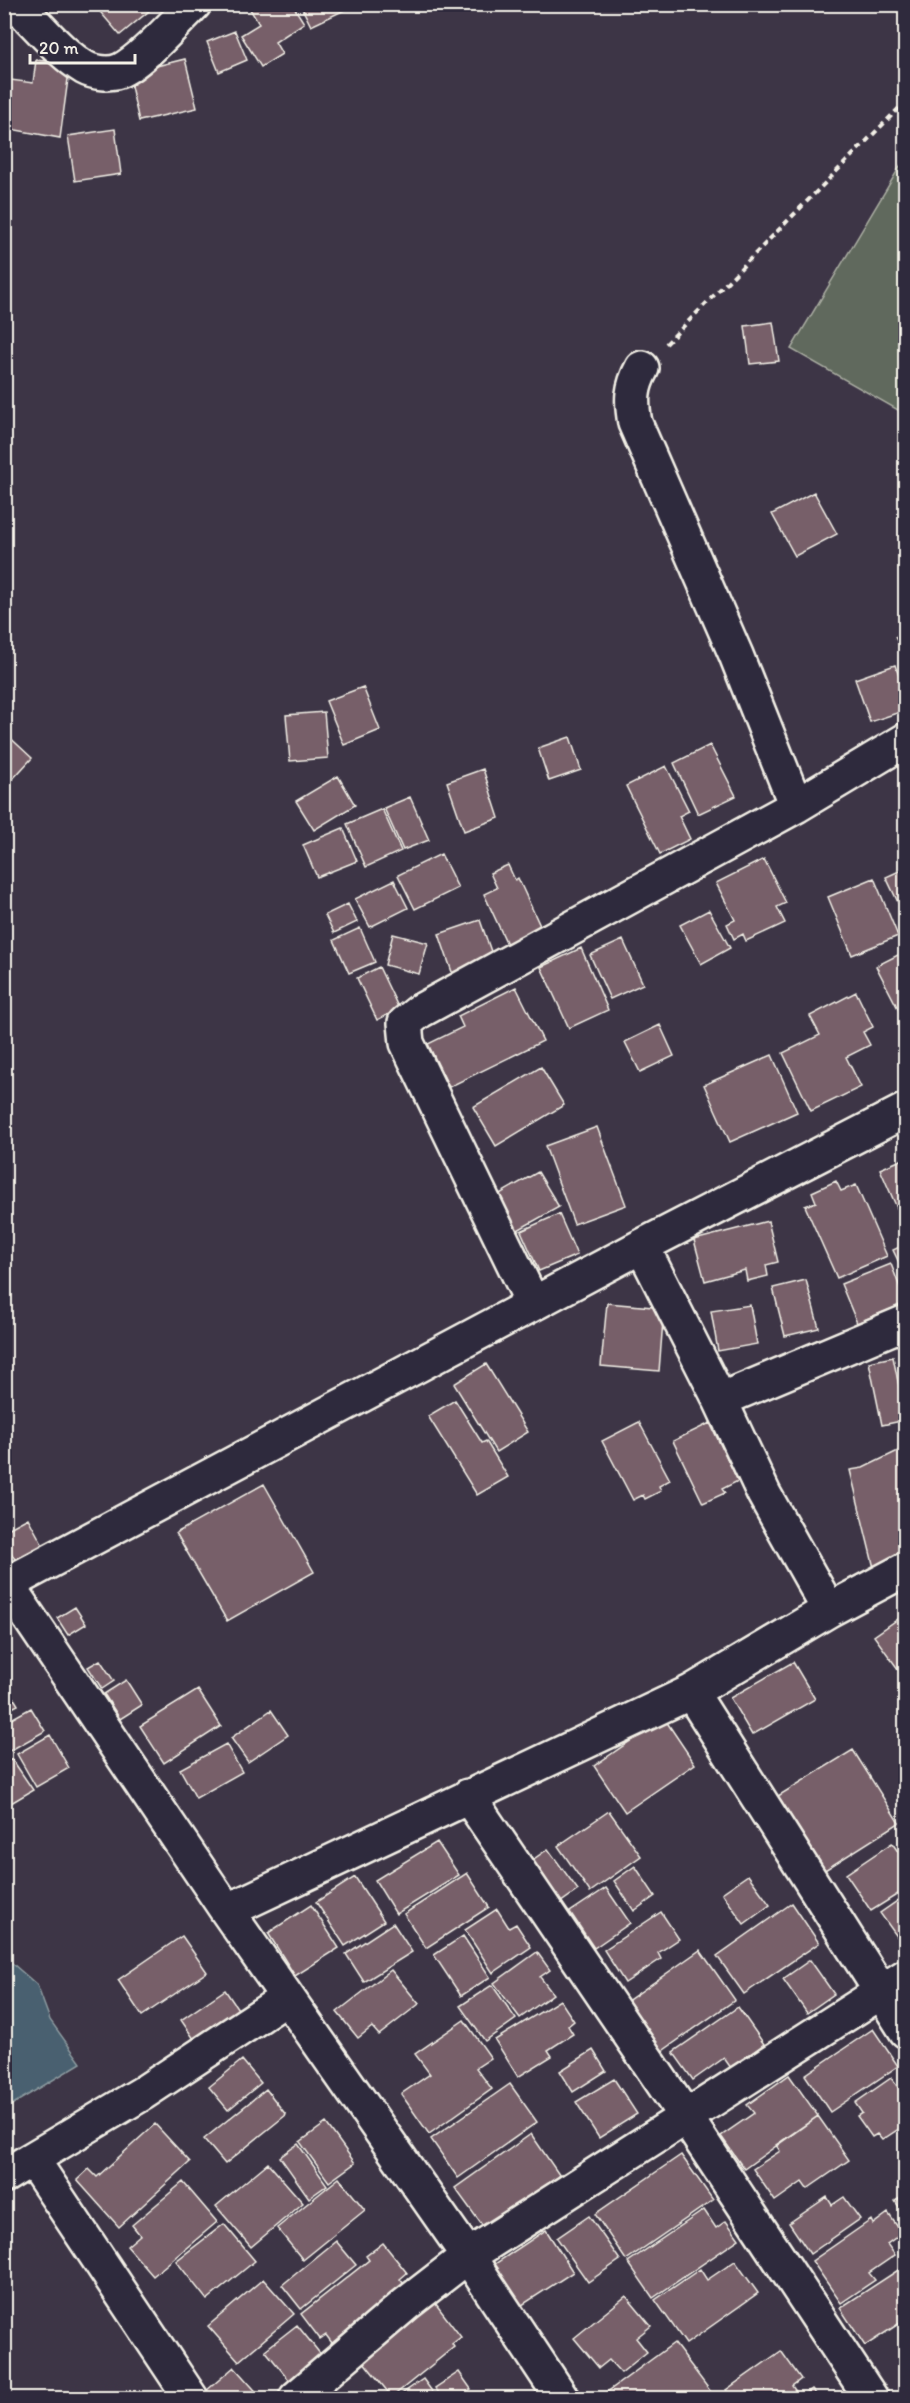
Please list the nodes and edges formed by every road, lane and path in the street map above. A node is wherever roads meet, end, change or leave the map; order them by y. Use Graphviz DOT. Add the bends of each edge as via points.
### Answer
graph roads {
  1 [pos="194,4"];
  2 [pos="21,17"];
  3 [pos="906,101"];
  4 [pos="642,368"];
  5 [pos="906,740"];
  6 [pos="796,806"];
  7 [pos="906,1110"];
  8 [pos="642,1246"];
  9 [pos="533,1304"];
  10 [pos="906,1322"];
  11 [pos="720,1400"];
  12 [pos="906,1569"];
  13 [pos="6,1582"];
  14 [pos="829,1610"];
  15 [pos="691,1692"];
  16 [pos="468,1796"];
  17 [pos="227,1911"];
  18 [pos="892,1984"];
  19 [pos="287,1998"];
  20 [pos="906,2031"];
  21 [pos="686,2116"];
  22 [pos="32,2159"];
  23 [pos="4,2176"];
  24 [pos="468,2256"];
  25 [pos="191,2398"];
  26 [pos="296,2398"];
  27 [pos="562,2398"];
  28 [pos="871,2398"];
  1 -- 2 [label="street" via="135,60 120,71 102,73 87,69"];
  3 -- 4 [label="path"];
  4 -- 6 [label="street" via="633,384 635,423 736,654"];
  5 -- 6 [label="street"];
  6 -- 9 [label="street" via="420,1011 405,1023 407,1043"];
  7 -- 8 [label="street"];
  8 -- 9 [label="street"];
  8 -- 11 [label="street"];
  9 -- 13 [label="street"];
  10 -- 11 [label="street"];
  11 -- 14 [label="street" via="764,1494"];
  12 -- 14 [label="street"];
  13 -- 17 [label="street"];
  14 -- 15 [label="street"];
  15 -- 16 [label="street"];
  15 -- 18 [label="street"];
  16 -- 17 [label="street"];
  16 -- 21 [label="street"];
  17 -- 19 [label="street"];
  18 -- 20 [label="street"];
  18 -- 21 [label="street"];
  19 -- 22 [label="street" via="143,2094"];
  19 -- 24 [label="street"];
  21 -- 24 [label="street"];
  21 -- 28 [label="street"];
  22 -- 23 [label="street"];
  22 -- 25 [label="street"];
  24 -- 26 [label="street"];
  24 -- 27 [label="street"];
}
